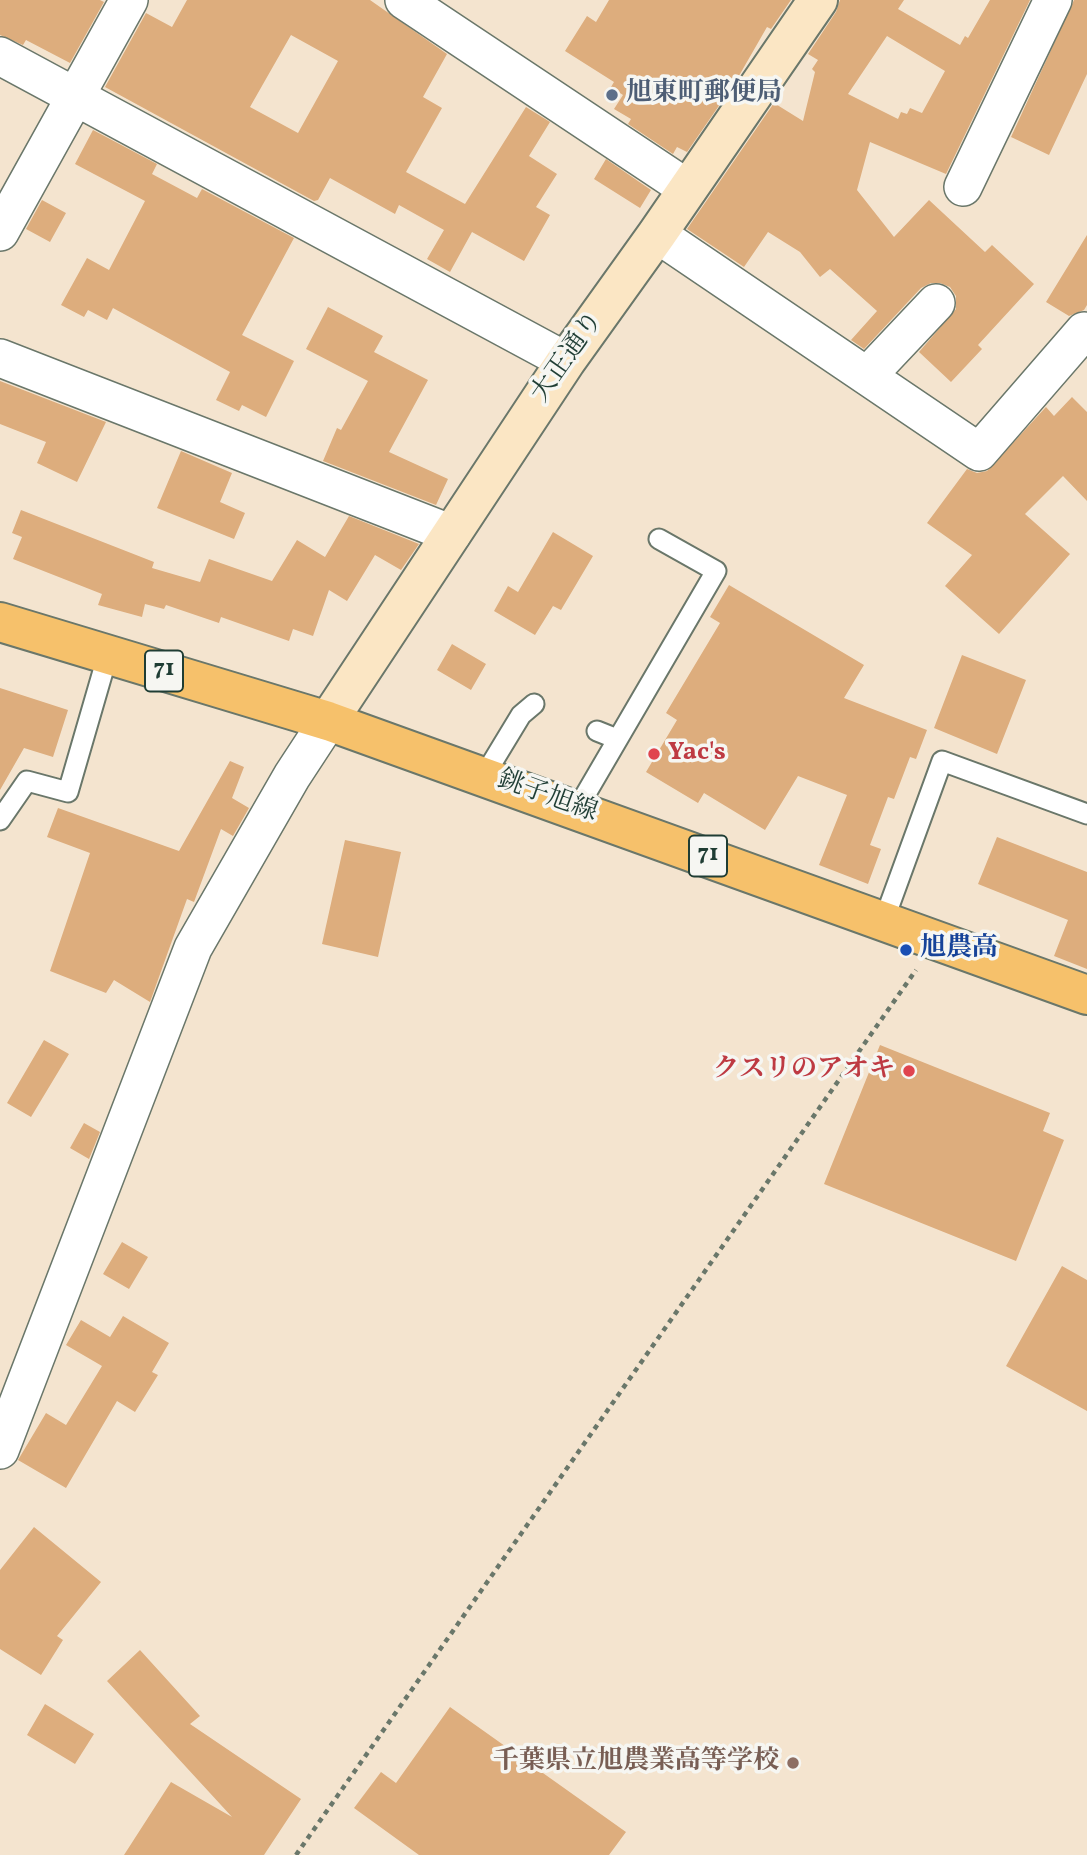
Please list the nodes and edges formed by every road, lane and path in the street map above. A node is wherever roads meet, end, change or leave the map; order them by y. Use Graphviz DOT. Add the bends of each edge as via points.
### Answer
graph roads {
  1 [pos="128,0"];
  2 [pos="404,0"];
  3 [pos="818,0"];
  4 [pos="1053,0"];
  5 [pos="0,56"];
  6 [pos="76,97"];
  7 [pos="963,187"];
  8 [pos="688,188"];
  9 [pos="0,232"];
  10 [pos="657,234"];
  11 [pos="936,303"];
  12 [pos="1087,333"];
  13 [pos="0,358"];
  14 [pos="566,361"];
  15 [pos="867,376"];
  16 [pos="452,534"];
  17 [pos="659,539"];
  18 [pos="0,622"];
  19 [pos="108,654"];
  20 [pos="534,704"];
  21 [pos="328,721"];
  22 [pos="597,731"];
  23 [pos="617,739"];
  24 [pos="485,776"];
  25 [pos="577,809"];
  26 [pos="1087,814"];
  27 [pos="0,820"];
  28 [pos="884,920"];
  29 [pos="938,939"];
  30 [pos="1087,995"];
  31 [pos="0,1450"];
  32 [pos="296,1855"];
  1 -- 6 [label="street"];
  2 -- 8 [label="street"];
  3 -- 8 [label="street, 大正通り"];
  4 -- 7 [label="street"];
  5 -- 6 [label="street"];
  6 -- 9 [label="street"];
  6 -- 14 [label="street"];
  8 -- 10 [label="street, 大正通り"];
  10 -- 14 [label="street, 大正通り"];
  10 -- 15 [label="street"];
  11 -- 15 [label="street"];
  12 -- 15 [label="street" via="1084,331 979,452"];
  13 -- 16 [label="street"];
  14 -- 16 [label="street, 大正通り"];
  16 -- 21 [label="street, 大正通り"];
  17 -- 23 [label="lane" via="716,570"];
  18 -- 19 [label="main road, 銚子旭線 / 71"];
  19 -- 21 [label="main road, 銚子旭線 / 71"];
  19 -- 27 [label="lane" via="68,792 27,781"];
  20 -- 24 [label="lane" via="521,715"];
  21 -- 24 [label="main road, 銚子旭線 / 71"];
  21 -- 31 [label="street" via="193,948"];
  22 -- 23 [label="lane"];
  23 -- 25 [label="lane"];
  24 -- 25 [label="main road, 銚子旭線 / 71"];
  25 -- 28 [label="main road, 銚子旭線 / 71"];
  26 -- 28 [label="lane" via="942,761"];
  28 -- 29 [label="main road, 銚子旭線 / 71"];
  29 -- 30 [label="main road, 銚子旭線 / 71"];
  29 -- 32 [label="path"];
}
